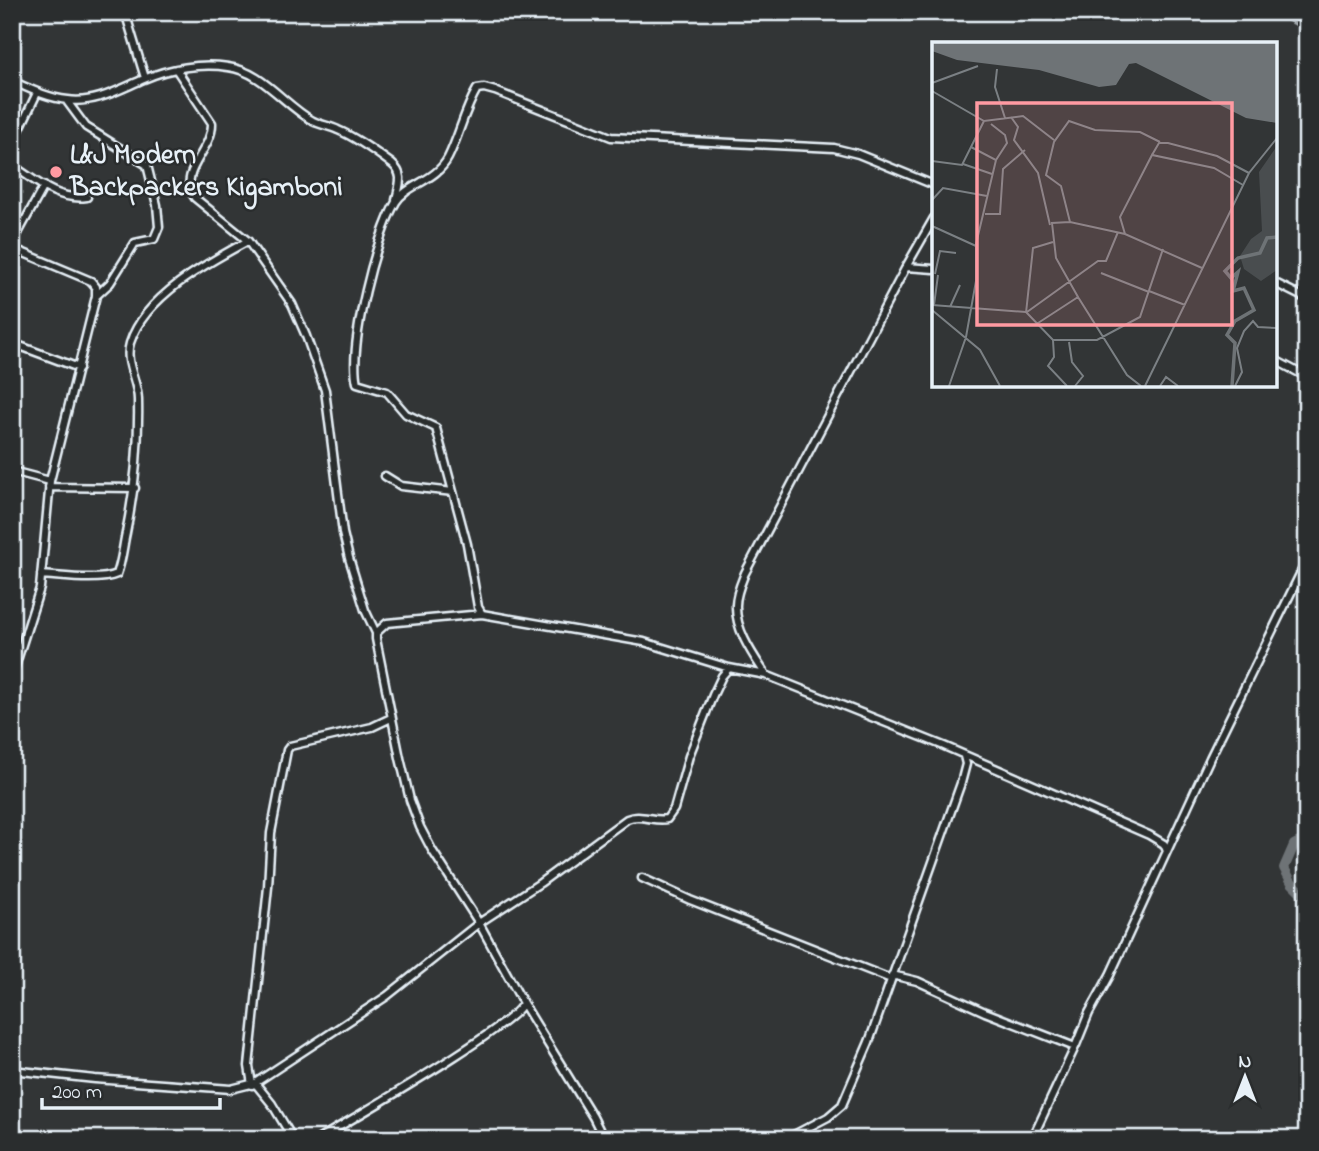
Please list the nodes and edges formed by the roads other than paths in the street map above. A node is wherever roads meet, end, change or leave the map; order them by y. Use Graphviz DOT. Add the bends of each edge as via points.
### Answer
graph roads {
  1 [pos="125,12"];
  2 [pos="176,69"];
  3 [pos="145,78"];
  4 [pos="12,80"];
  5 [pos="37,93"];
  6 [pos="66,100"];
  7 [pos="12,145"];
  8 [pos="12,165"];
  9 [pos="932,184"];
  10 [pos="44,186"];
  11 [pos="87,197"];
  12 [pos="396,200"];
  13 [pos="932,222"];
  14 [pos="248,241"];
  15 [pos="12,246"];
  16 [pos="906,267"];
  17 [pos="932,269"];
  18 [pos="1277,284"];
  19 [pos="96,296"];
  20 [pos="1307,299"];
  21 [pos="12,343"];
  22 [pos="1277,361"];
  23 [pos="79,368"];
  24 [pos="1307,377"];
  25 [pos="12,471"];
  26 [pos="385,476"];
  27 [pos="50,484"];
  28 [pos="135,488"];
  29 [pos="453,492"];
  30 [pos="1307,560"];
  31 [pos="41,575"];
  32 [pos="482,614"];
  33 [pos="376,633"];
  34 [pos="730,668"];
  35 [pos="766,675"];
  36 [pos="12,676"];
  37 [pos="391,718"];
  38 [pos="964,756"];
  39 [pos="1167,851"];
  40 [pos="642,878"];
  41 [pos="479,923"];
  42 [pos="891,977"];
  43 [pos="523,1003"];
  44 [pos="1075,1047"];
  45 [pos="12,1069"];
  46 [pos="253,1084"];
  47 [pos="293,1139"];
  48 [pos="319,1139"];
  49 [pos="604,1139"];
  50 [pos="786,1139"];
  51 [pos="1032,1139"];
  1 -- 3 [label="street"];
  2 -- 3 [label="street"];
  2 -- 12 [label="street" via="226,66 249,73 315,122 340,130 392,164 400,171"];
  2 -- 14 [label="street" via="212,123 208,142 190,175 190,191"];
  3 -- 6 [label="street" via="118,92"];
  4 -- 5 [label="street"];
  5 -- 6 [label="street"];
  5 -- 7 [label="street"];
  6 -- 19 [label="street" via="86,127 147,164 157,205 159,227 154,239 135,243 110,283"];
  8 -- 10 [label="street"];
  9 -- 12 [label="street" via="834,148 611,137 484,88 473,96 440,170"];
  10 -- 11 [label="street" via="67,198"];
  10 -- 15 [label="street"];
  12 -- 29 [label="street" via="369,273 359,332 357,383 387,392 406,414 436,428"];
  13 -- 16 [label="street"];
  14 -- 28 [label="street" via="215,258 164,296 132,339 129,360 138,399"];
  14 -- 33 [label="street" via="292,304 325,390 343,533"];
  15 -- 19 [label="street" via="91,282"];
  16 -- 17 [label="street"];
  16 -- 35 [label="street" via="739,589 738,621"];
  18 -- 20 [label="street"];
  19 -- 23 [label="street"];
  21 -- 23 [label="street"];
  22 -- 24 [label="street"];
  23 -- 27 [label="street"];
  25 -- 27 [label="street"];
  26 -- 29 [label="street" via="401,486"];
  27 -- 28 [label="street"];
  27 -- 31 [label="street"];
  28 -- 31 [label="street" via="117,574"];
  29 -- 32 [label="street"];
  30 -- 39 [label="street"];
  31 -- 36 [label="street"];
  32 -- 33 [label="street" via="387,623"];
  32 -- 34 [label="street" via="644,642"];
  33 -- 37 [label="street"];
  34 -- 35 [label="street"];
  34 -- 41 [label="street" via="713,695 667,819 627,818"];
  35 -- 38 [label="street"];
  37 -- 41 [label="street" via="420,827"];
  37 -- 46 [label="street" via="287,750 271,833 249,1066"];
  38 -- 39 [label="street" via="1149,835"];
  38 -- 42 [label="street" via="961,783"];
  39 -- 44 [label="street"];
  40 -- 42 [label="street"];
  41 -- 43 [label="street"];
  41 -- 46 [label="street" via="387,996"];
  42 -- 44 [label="street" via="917,981"];
  42 -- 50 [label="street" via="842,1105"];
  43 -- 48 [label="street" via="482,1037"];
  43 -- 49 [label="street"];
  44 -- 51 [label="street"];
  45 -- 46 [label="street" via="231,1089"];
  46 -- 47 [label="street" via="272,1104"];
}
